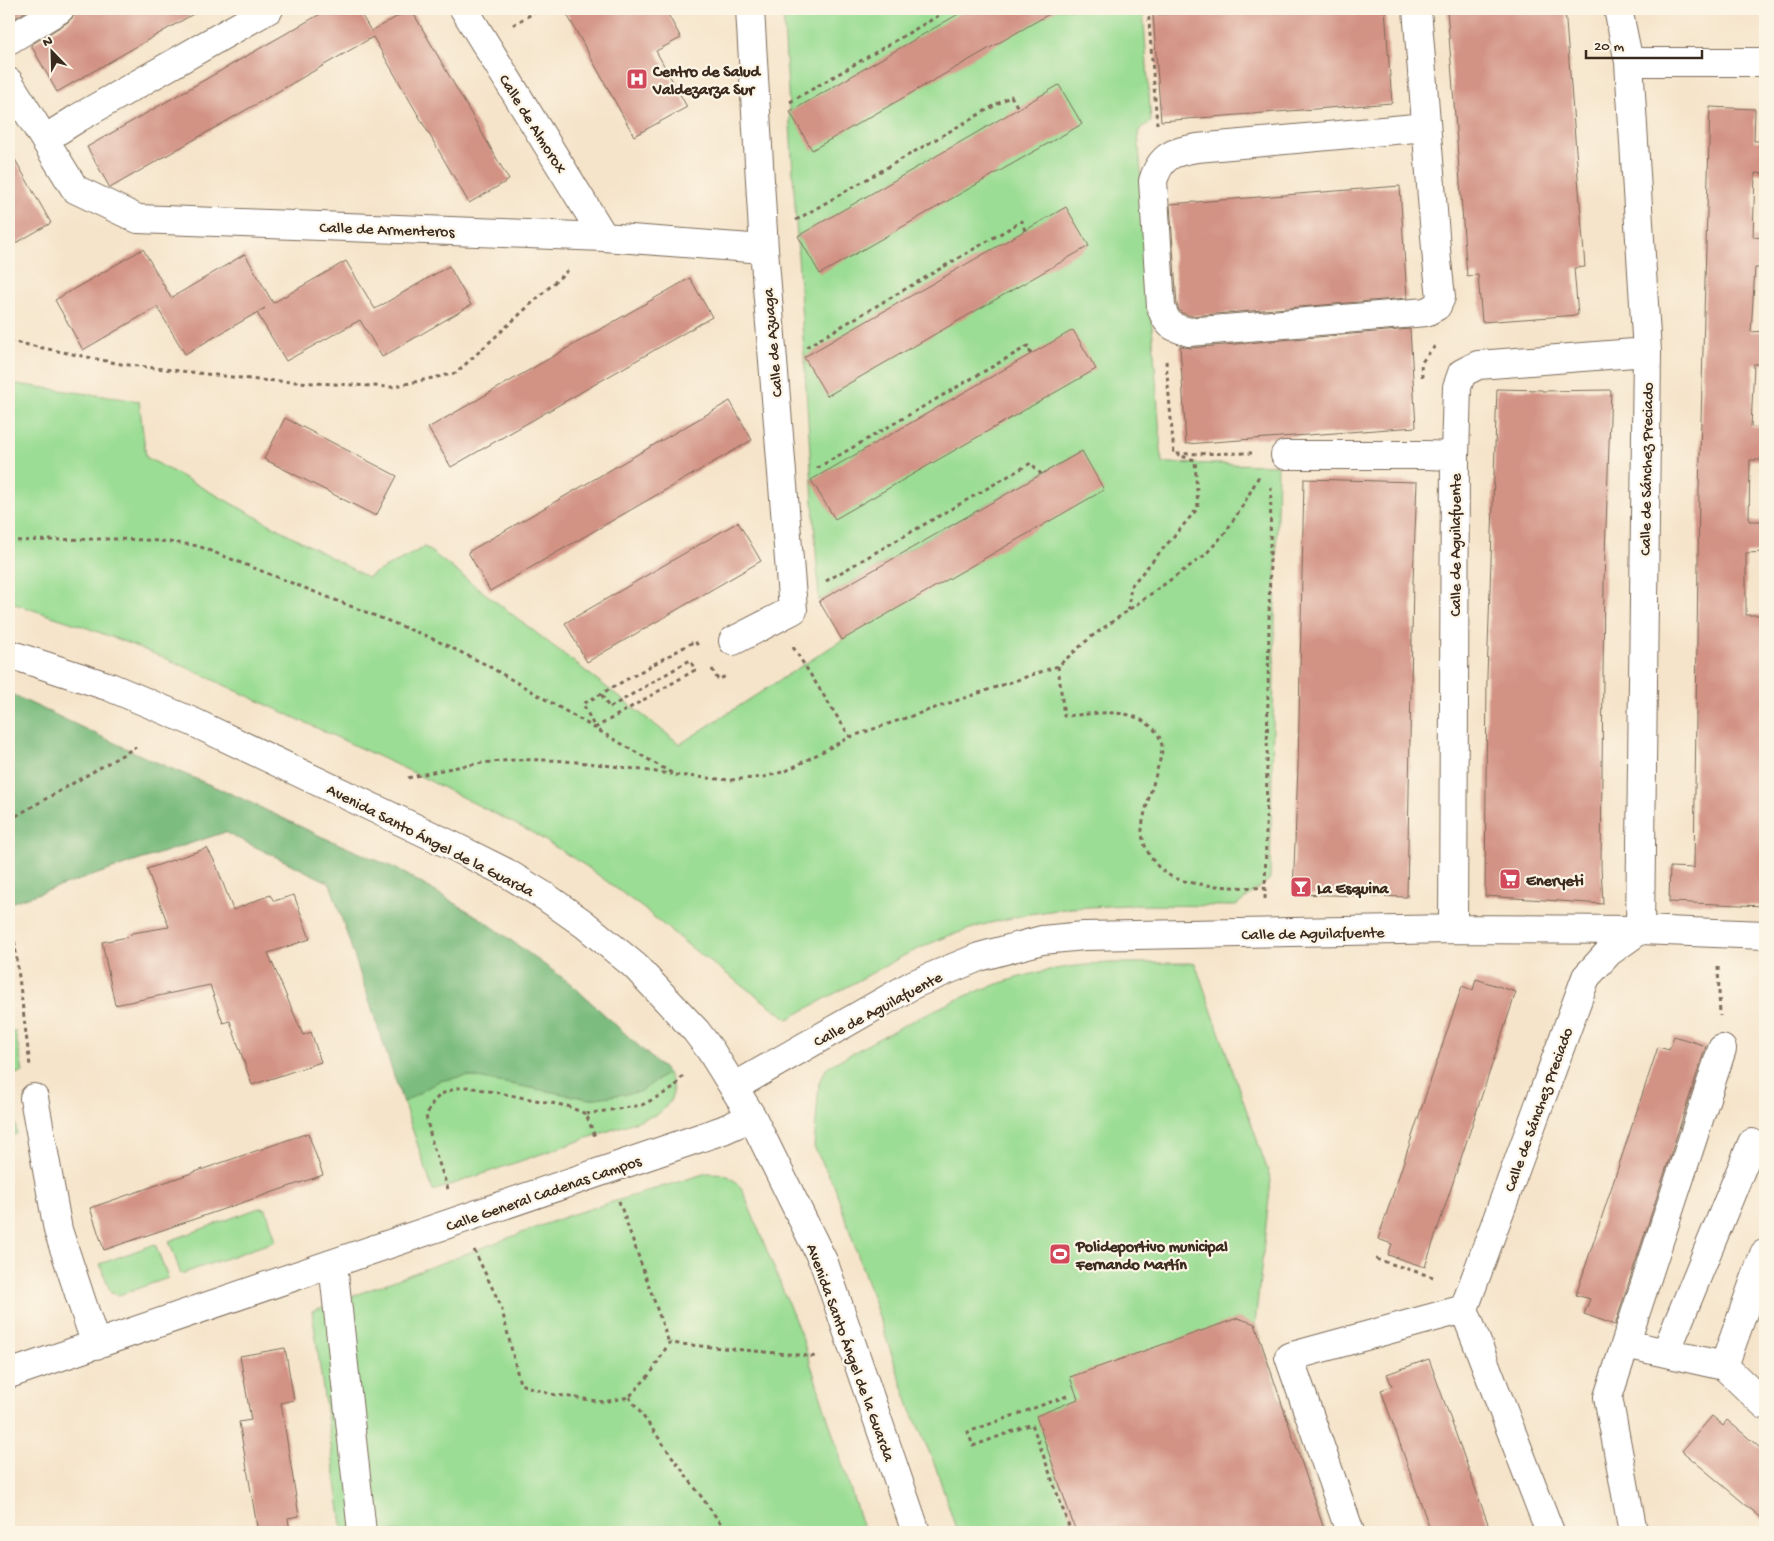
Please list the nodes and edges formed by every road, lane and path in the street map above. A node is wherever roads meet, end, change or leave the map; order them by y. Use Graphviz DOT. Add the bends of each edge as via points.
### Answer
graph roads {
  1 [pos="60,9"];
  2 [pos="269,9"];
  3 [pos="464,9"];
  4 [pos="750,9"];
  5 [pos="950,9"];
  6 [pos="1148,9"];
  7 [pos="1417,9"];
  8 [pos="1618,9"];
  9 [pos="9,40"];
  10 [pos="1630,62"];
  11 [pos="1765,62"];
  12 [pos="9,82"];
  13 [pos="1018,108"];
  14 [pos="758,121"];
  15 [pos="1157,125"];
  16 [pos="1426,127"];
  17 [pos="45,139"];
  18 [pos="1025,231"];
  19 [pos="604,237"];
  20 [pos="763,244"];
  21 [pos="9,341"];
  22 [pos="1646,352"];
  23 [pos="1032,354"];
  24 [pos="1166,357"];
  25 [pos="773,366"];
  26 [pos="1174,454"];
  27 [pos="1278,454"];
  28 [pos="1454,456"];
  29 [pos="1041,474"];
  30 [pos="784,487"];
  31 [pos="9,541"];
  32 [pos="784,610"];
  33 [pos="1128,611"];
  34 [pos="733,641"];
  35 [pos="700,649"];
  36 [pos="9,654"];
  37 [pos="709,665"];
  38 [pos="1058,666"];
  39 [pos="734,671"];
  40 [pos="602,695"];
  41 [pos="595,728"];
  42 [pos="850,737"];
  43 [pos="136,747"];
  44 [pos="675,774"];
  45 [pos="408,778"];
  46 [pos="9,820"];
  47 [pos="1264,888"];
  48 [pos="1265,904"];
  49 [pos="9,910"];
  50 [pos="1453,930"];
  51 [pos="1640,930"];
  52 [pos="1765,935"];
  53 [pos="1718,966"];
  54 [pos="1722,1049"];
  55 [pos="687,1069"];
  56 [pos="734,1087"];
  57 [pos="34,1098"];
  58 [pos="586,1114"];
  59 [pos="752,1117"];
  60 [pos="1752,1143"];
  61 [pos="608,1169"];
  62 [pos="449,1192"];
  63 [pos="472,1245"];
  64 [pos="1764,1254"];
  65 [pos="1376,1259"];
  66 [pos="333,1264"];
  67 [pos="1433,1277"];
  68 [pos="1464,1310"];
  69 [pos="669,1343"];
  70 [pos="1626,1344"];
  71 [pos="96,1345"];
  72 [pos="1666,1352"];
  73 [pos="857,1360"];
  74 [pos="1724,1366"];
  75 [pos="9,1374"];
  76 [pos="1067,1396"];
  77 [pos="629,1397"];
  78 [pos="1765,1405"];
  79 [pos="362,1532"];
  80 [pos="726,1532"];
  81 [pos="916,1532"];
  82 [pos="1071,1532"];
  83 [pos="1350,1532"];
  84 [pos="1550,1532"];
  85 [pos="1633,1532"];
  1 -- 9 [label="street"];
  2 -- 17 [label="street"];
  3 -- 19 [label="street, Calle de Almorox"];
  4 -- 14 [label="street, Calle de Azuaga"];
  5 -- 14 [label="path"];
  6 -- 15 [label="path"];
  7 -- 16 [label="street"];
  8 -- 10 [label="street, Calle de Sánchez Preciado"];
  10 -- 11 [label="street"];
  10 -- 22 [label="street, Calle de Sánchez Preciado"];
  12 -- 17 [label="street, Calle de Armenteros"];
  13 -- 20 [label="path" via="1011,96"];
  14 -- 20 [label="street, Calle de Azuaga"];
  16 -- 16 [label="street" via="1197,148 1177,151 1168,157 1157,169 1153,181 1161,306 1166,320 1177,329 1189,332 1426,312 1437,306 1441,297"];
  17 -- 19 [label="street, Calle de Armenteros" via="75,189 138,219"];
  18 -- 25 [label="path" via="1022,221"];
  19 -- 20 [label="street, Calle de Armenteros"];
  19 -- 21 [label="path" via="456,373 391,388 258,380 121,364"];
  20 -- 25 [label="street, Calle de Azuaga"];
  22 -- 28 [label="street, Calle de Aguilafuente" via="1478,365 1462,373 1457,387"];
  22 -- 51 [label="street, Calle de Sánchez Preciado"];
  23 -- 30 [label="path" via="1028,346"];
  24 -- 26 [label="path"];
  25 -- 30 [label="street, Calle de Azuaga"];
  26 -- 27 [label="path"];
  26 -- 33 [label="path" via="1195,460 1198,508 1131,586"];
  27 -- 28 [label="street, Calle de Aguilafuente"];
  27 -- 33 [label="path" via="1225,534 1212,548"];
  27 -- 47 [label="path"];
  28 -- 50 [label="street, Calle de Aguilafuente"];
  29 -- 32 [label="path" via="1031,463"];
  30 -- 32 [label="street, Calle de Azuaga"];
  31 -- 41 [label="path" via="113,539 170,541 198,546 429,637 485,664"];
  32 -- 34 [label="street"];
  32 -- 42 [label="path"];
  33 -- 38 [label="path"];
  35 -- 40 [label="path" via="695,641"];
  36 -- 56 [label="street, Avenida Santo Ángel de la Guarda" via="110,687 193,722 505,872 584,924 636,966 696,1031"];
  37 -- 39 [label="path" via="718,680"];
  38 -- 42 [label="path"];
  38 -- 47 [label="path" via="1064,716 1128,715 1146,722 1157,733 1162,747 1142,830 1146,848 1155,864 1182,880"];
  40 -- 41 [label="path" via="583,704"];
  40 -- 41 [label="path" via="608,708 690,660 695,670"];
  41 -- 44 [label="path"];
  42 -- 44 [label="path" via="786,771 764,777 730,780"];
  43 -- 46 [label="path"];
  44 -- 45 [label="path" via="560,761 503,761 448,767"];
  47 -- 48 [label="path"];
  49 -- 57 [label="path"];
  50 -- 51 [label="street"];
  50 -- 56 [label="street, Calle de Aguilafuente" via="1084,936 1042,940 979,957 914,984"];
  51 -- 52 [label="street"];
  51 -- 68 [label="street, Calle de Sánchez Preciado" via="1608,952 1586,977"];
  53 -- 54 [label="path"];
  54 -- 70 [label="street"];
  55 -- 58 [label="path" via="674,1088 642,1105"];
  56 -- 59 [label="street, Avenida Santo Ángel de la Guarda"];
  57 -- 71 [label="street" via="58,1230"];
  58 -- 61 [label="path"];
  58 -- 62 [label="path" via="567,1106 468,1088 441,1094 426,1116"];
  59 -- 61 [label="street, Calle General Cadenas Campos"];
  59 -- 73 [label="street, Avenida Santo Ángel de la Guarda" via="824,1263"];
  60 -- 72 [label="street"];
  61 -- 66 [label="street, Calle General Cadenas Campos"];
  61 -- 69 [label="path"];
  63 -- 77 [label="path" via="501,1306 520,1384 550,1394 604,1402"];
  64 -- 74 [label="street"];
  65 -- 67 [label="path"];
  66 -- 71 [label="street, Calle General Cadenas Campos"];
  66 -- 79 [label="street"];
  68 -- 83 [label="street" via="1289,1357"];
  68 -- 84 [label="street"];
  69 -- 73 [label="path"];
  69 -- 77 [label="path" via="651,1373"];
  70 -- 72 [label="street"];
  70 -- 85 [label="street" via="1608,1397"];
  71 -- 75 [label="street, Calle General Cadenas Campos"];
  72 -- 74 [label="street"];
  73 -- 81 [label="street, Avenida Santo Ángel de la Guarda"];
  74 -- 78 [label="street"];
  76 -- 82 [label="path" via="968,1432 973,1446 1032,1424"];
  77 -- 80 [label="path"];
}
